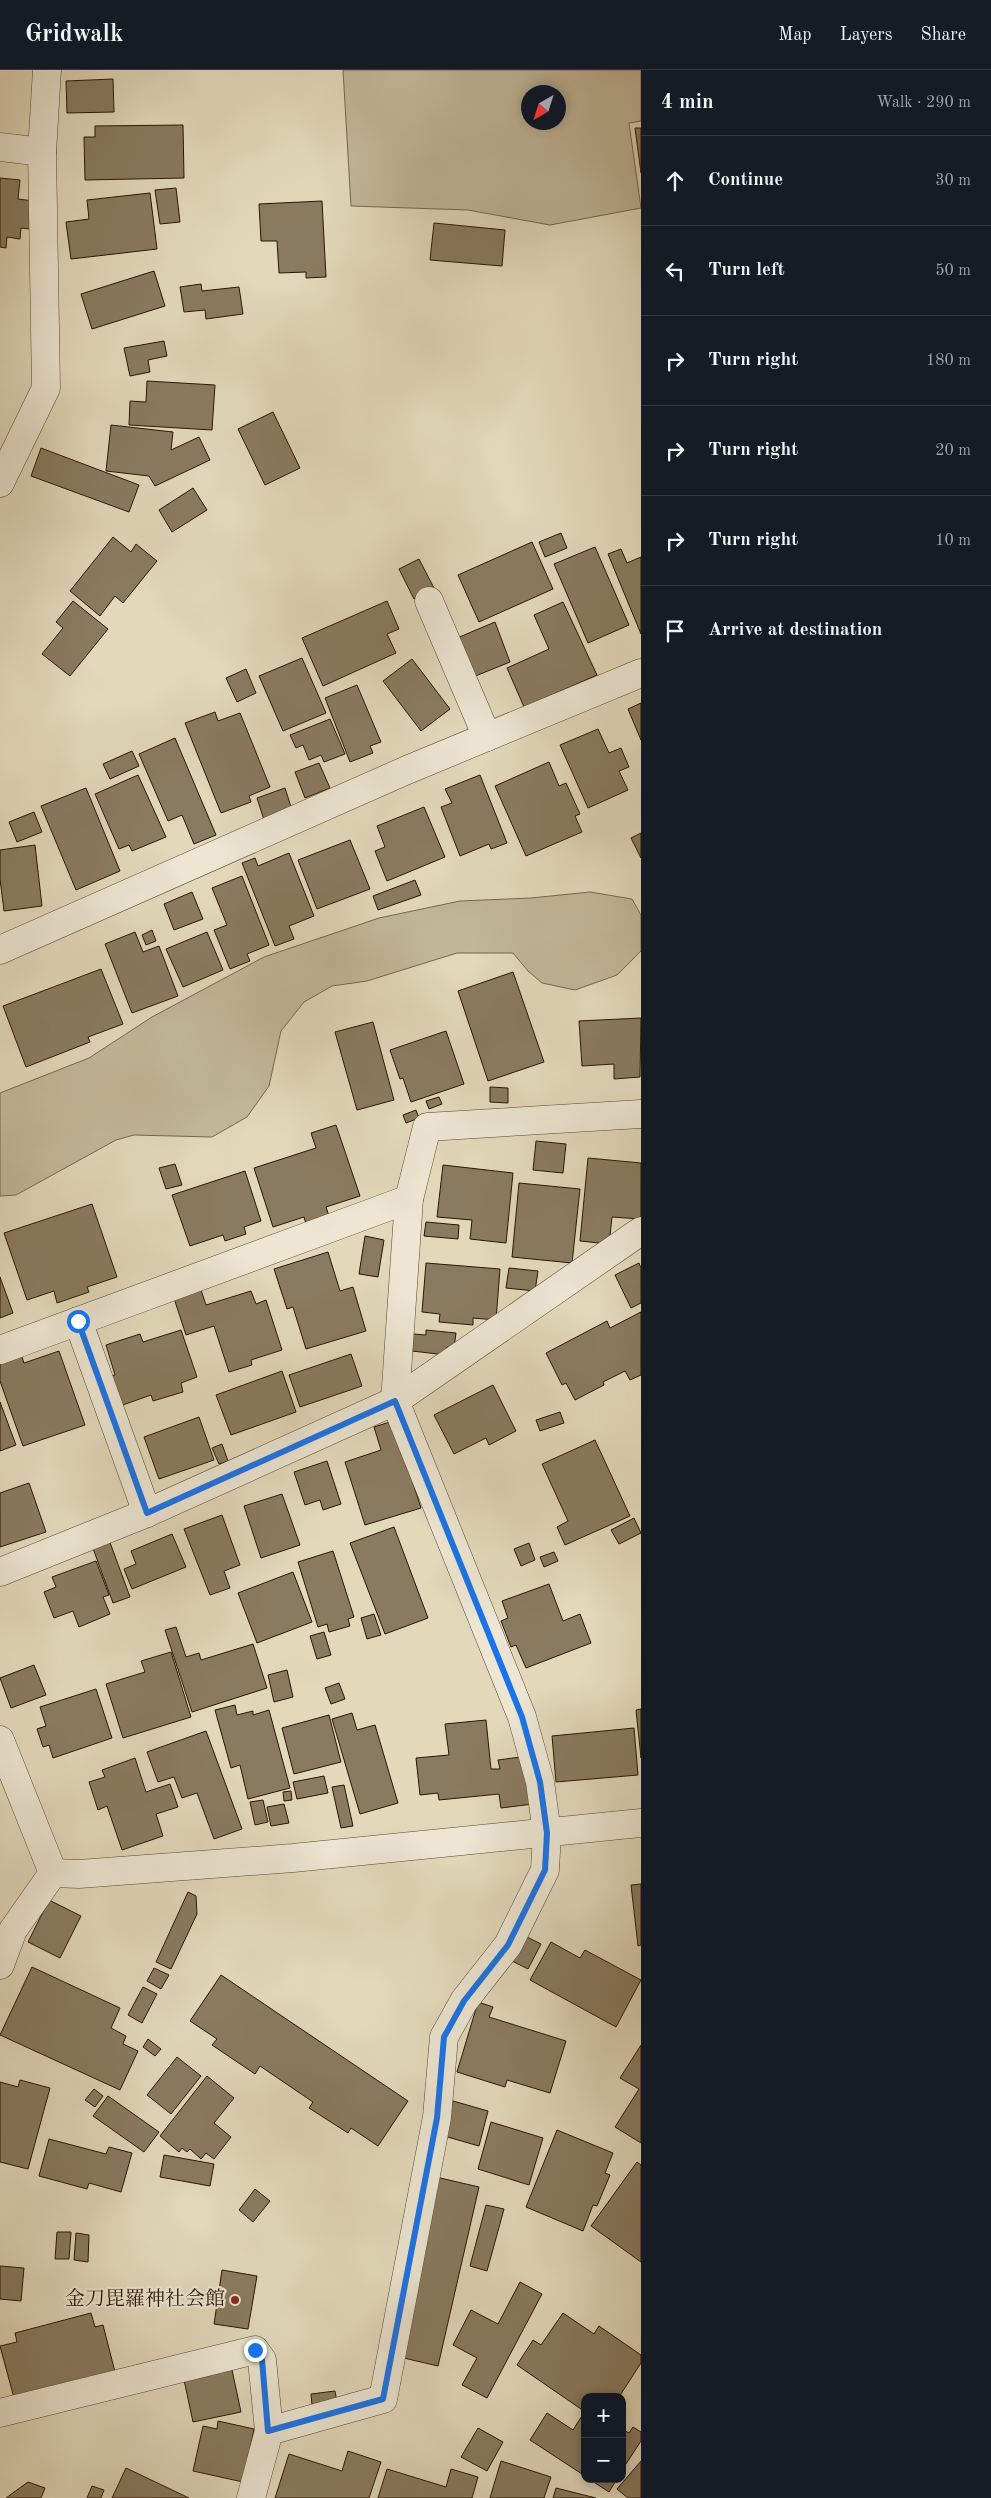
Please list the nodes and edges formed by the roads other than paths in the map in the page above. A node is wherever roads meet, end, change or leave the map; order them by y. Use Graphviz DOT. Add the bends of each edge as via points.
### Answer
graph roads {
  1 [pos="47,70"];
  2 [pos="0,147"];
  3 [pos="42,152"];
  4 [pos="0,483"];
  5 [pos="429,602"];
  6 [pos="641,674"];
  7 [pos="487,737"];
  8 [pos="0,950"];
  9 [pos="641,1114"];
  10 [pos="409,1199"];
  11 [pos="641,1230"];
  12 [pos="78,1321"];
  13 [pos="0,1350"];
  14 [pos="395,1401"];
  15 [pos="147,1513"];
  16 [pos="0,1572"];
  17 [pos="0,1740"];
  18 [pos="641,1823"];
  19 [pos="547,1833"];
  20 [pos="53,1873"];
  21 [pos="0,1965"];
  22 [pos="0,2413"];
  23 [pos="268,2431"];
  24 [pos="251,2498"];
  1 -- 3 [label="street"];
  2 -- 3 [label="street"];
  3 -- 4 [label="street" via="46,388"];
  5 -- 7 [label="street"];
  6 -- 7 [label="street"];
  7 -- 8 [label="street"];
  9 -- 10 [label="street" via="426,1127"];
  10 -- 12 [label="street"];
  10 -- 14 [label="street"];
  11 -- 14 [label="street"];
  12 -- 13 [label="street"];
  12 -- 15 [label="street"];
  14 -- 15 [label="street"];
  14 -- 19 [label="street" via="522,1717 540,1782"];
  15 -- 16 [label="street"];
  17 -- 20 [label="street"];
  18 -- 19 [label="street"];
  19 -- 20 [label="street" via="294,1858 78,1874"];
  19 -- 23 [label="street" via="545,1870 508,1945 464,2001 444,2037 437,2118 383,2399"];
  20 -- 21 [label="street" via="13,1930"];
  22 -- 23 [label="street" via="255,2350 262,2360"];
  23 -- 24 [label="street"];
}
